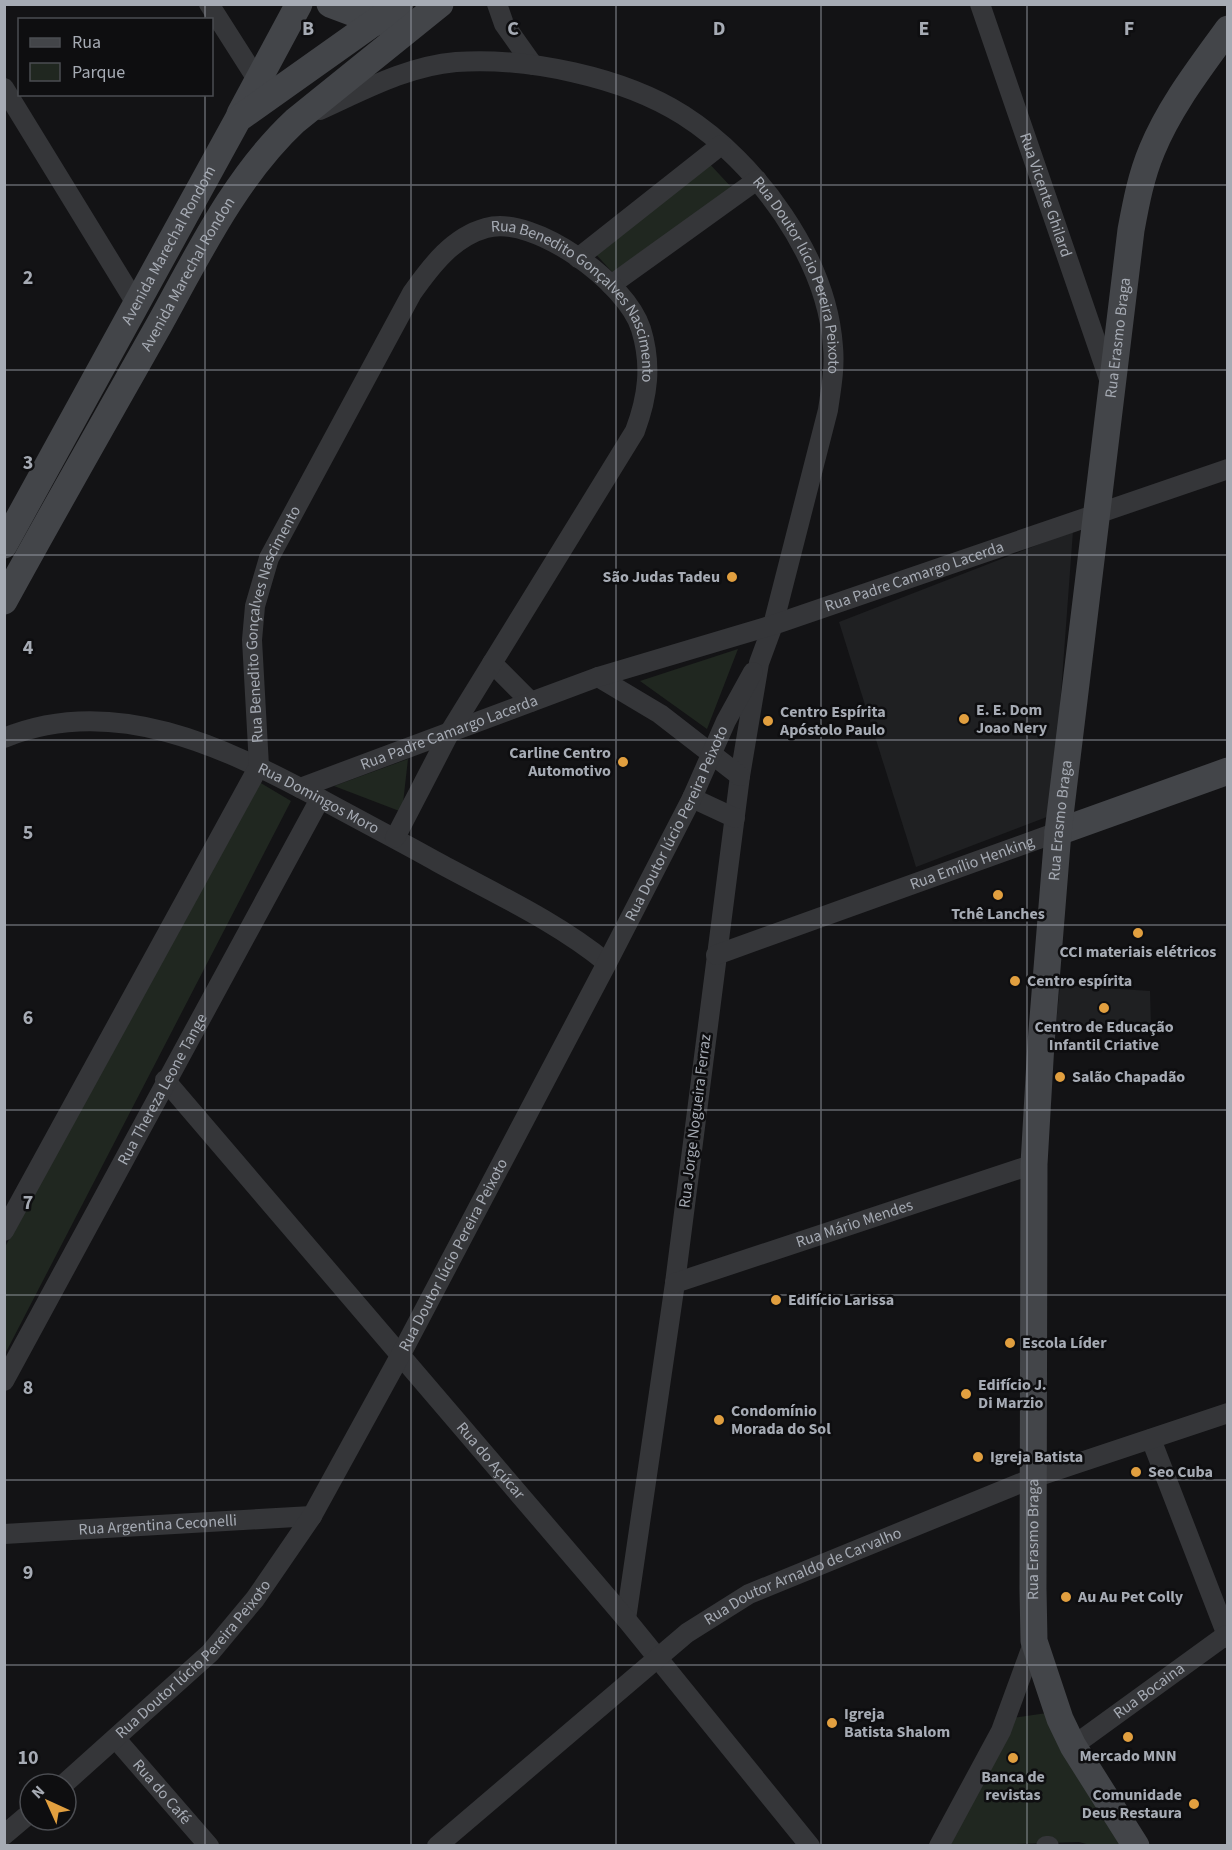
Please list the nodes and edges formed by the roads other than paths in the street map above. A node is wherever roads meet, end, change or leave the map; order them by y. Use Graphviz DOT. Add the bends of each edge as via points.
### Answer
graph roads {
  1 [pos="210,4"];
  2 [pos="299,4"];
  3 [pos="330,4"];
  4 [pos="400,4"];
  5 [pos="441,4"];
  6 [pos="497,4"];
  7 [pos="980,4"];
  8 [pos="378,22"];
  9 [pos="1227,29"];
  10 [pos="533,65"];
  11 [pos="258,81"];
  12 [pos="4,88"];
  13 [pos="238,119"];
  14 [pos="295,121"];
  15 [pos="721,145"];
  16 [pos="757,180"];
  17 [pos="578,258"];
  18 [pos="611,285"];
  19 [pos="137,305"];
  20 [pos="1112,387"];
  21 [pos="1227,469"];
  22 [pos="1097,512"];
  23 [pos="4,545"];
  24 [pos="4,601"];
  25 [pos="773,625"];
  26 [pos="492,663"];
  27 [pos="759,663"];
  28 [pos="598,677"];
  29 [pos="531,702"];
  30 [pos="450,730"];
  31 [pos="4,738"];
  32 [pos="712,757"];
  33 [pos="260,766"];
  34 [pos="1227,771"];
  35 [pos="740,776"];
  36 [pos="300,788"];
  37 [pos="692,798"];
  38 [pos="320,799"];
  39 [pos="735,818"];
  40 [pos="1058,832"];
  41 [pos="394,838"];
  42 [pos="716,955"];
  43 [pos="607,963"];
  44 [pos="165,1080"];
  45 [pos="1034,1164"];
  46 [pos="4,1231"];
  47 [pos="675,1283"];
  48 [pos="400,1356"];
  49 [pos="4,1381"];
  50 [pos="1227,1413"];
  51 [pos="1151,1439"];
  52 [pos="1034,1478"];
  53 [pos="312,1516"];
  54 [pos="4,1534"];
  55 [pos="626,1619"];
  56 [pos="1227,1637"];
  57 [pos="1034,1641"];
  58 [pos="658,1658"];
  59 [pos="116,1739"];
  60 [pos="1073,1746"];
  61 [pos="78,1772"];
  62 [pos="18,1823"];
  63 [pos="4,1835"];
  64 [pos="209,1845"];
  65 [pos="437,1845"];
  66 [pos="810,1845"];
  67 [pos="939,1845"];
  68 [pos="1136,1845"];
  1 -- 11 [label="street"];
  2 -- 11 [label="street"];
  3 -- 8 [label="street"];
  4 -- 8 [label="street, Avenida Marechal Rondom"];
  5 -- 14 [label="street, Avenida Marechal Rondon"];
  6 -- 10 [label="street" via="504,24"];
  7 -- 20 [label="street, Rua Vicente Ghilard"];
  8 -- 13 [label="street, Avenida Marechal Rondom"];
  9 -- 20 [label="street, Rua Erasmo Braga" via="1171,113 1152,149 1139,188"];
  10 -- 14 [label="street, Rua Doutor lúcio Pereira Peixoto" via="456,62 423,68"];
  10 -- 15 [label="street, Rua Doutor lúcio Pereira Peixoto" via="624,88 663,104"];
  11 -- 13 [label="street"];
  12 -- 19 [label="street"];
  13 -- 19 [label="street, Avenida Marechal Rondom"];
  14 -- 24 [label="street, Avenida Marechal Rondon" via="251,171 211,232"];
  15 -- 16 [label="street, Rua Doutor lúcio Pereira Peixoto"];
  15 -- 17 [label="street"];
  16 -- 18 [label="street"];
  16 -- 25 [label="street, Rua Doutor lúcio Pereira Peixoto" via="793,227 824,302 833,346 828,410"];
  17 -- 18 [label="street, Rua Benedito Gonçalves Nascimento"];
  17 -- 33 [label="street, Rua Benedito Gonçalves Nascimento" via="529,230 506,225 486,228 465,236 446,251 412,293 269,558 255,606 252,640"];
  18 -- 26 [label="street, Rua Benedito Gonçalves Nascimento" via="640,326 648,354 645,406 635,431"];
  19 -- 23 [label="street, Avenida Marechal Rondom"];
  20 -- 22 [label="street, Rua Erasmo Braga"];
  21 -- 22 [label="street, Rua Padre Camargo Lacerda"];
  22 -- 25 [label="street, Rua Padre Camargo Lacerda"];
  22 -- 40 [label="street, Rua Erasmo Braga"];
  25 -- 27 [label="street, Rua Jorge Nogueira Ferraz"];
  25 -- 28 [label="street, Rua Padre Camargo Lacerda"];
  26 -- 29 [label="street"];
  26 -- 30 [label="street, Rua Benedito Gonçalves Nascimento"];
  27 -- 32 [label="street, Rua Doutor lúcio Pereira Peixoto" via="739,695"];
  27 -- 35 [label="street, Rua Jorge Nogueira Ferraz"];
  28 -- 29 [label="street, Rua Padre Camargo Lacerda"];
  28 -- 32 [label="street" via="660,714"];
  29 -- 30 [label="street, Rua Padre Camargo Lacerda"];
  30 -- 36 [label="street, Rua Padre Camargo Lacerda"];
  30 -- 41 [label="street, Rua Benedito Gonçalves Nascimento"];
  31 -- 33 [label="street, Rua Domingos Moro" via="68,720 116,723 199,741"];
  32 -- 35 [label="street"];
  32 -- 37 [label="street, Rua Doutor lúcio Pereira Peixoto"];
  33 -- 36 [label="street, Rua Domingos Moro"];
  33 -- 46 [label="street"];
  34 -- 40 [label="street, Rua Emílio Henking"];
  35 -- 39 [label="street, Rua Jorge Nogueira Ferraz"];
  36 -- 38 [label="street, Rua Domingos Moro"];
  37 -- 39 [label="street"];
  37 -- 43 [label="street, Rua Doutor lúcio Pereira Peixoto"];
  38 -- 41 [label="street, Rua Domingos Moro"];
  38 -- 44 [label="street, Rua Thereza Leone Tange"];
  39 -- 42 [label="street, Rua Jorge Nogueira Ferraz"];
  40 -- 42 [label="street, Rua Emílio Henking"];
  40 -- 45 [label="street, Rua Erasmo Braga"];
  41 -- 43 [label="street, Rua Domingos Moro" via="576,939"];
  42 -- 47 [label="street, Rua Jorge Nogueira Ferraz"];
  43 -- 48 [label="street, Rua Doutor lúcio Pereira Peixoto"];
  44 -- 48 [label="street, Rua do Açúcar"];
  44 -- 49 [label="street, Rua Thereza Leone Tange"];
  45 -- 47 [label="street, Rua Mário Mendes"];
  45 -- 52 [label="street, Rua Erasmo Braga"];
  47 -- 55 [label="street, Rua Jorge Nogueira Ferraz"];
  48 -- 53 [label="street, Rua Doutor lúcio Pereira Peixoto"];
  48 -- 55 [label="street, Rua do Açúcar"];
  50 -- 51 [label="street, Rua Doutor Arnaldo de Carvalho"];
  51 -- 52 [label="street, Rua Doutor Arnaldo de Carvalho"];
  51 -- 56 [label="street"];
  52 -- 57 [label="street, Rua Erasmo Braga"];
  52 -- 58 [label="street, Rua Doutor Arnaldo de Carvalho" via="757,1590 704,1621"];
  53 -- 54 [label="street, Rua Argentina Ceconelli"];
  53 -- 59 [label="street, Rua Doutor lúcio Pereira Peixoto" via="255,1599 210,1653"];
  55 -- 58 [label="street, Rua do Açúcar"];
  56 -- 60 [label="street, Rua Bocaina"];
  57 -- 60 [label="street, Rua Erasmo Braga"];
  57 -- 67 [label="street, Rua Erasmo Braga" via="1001,1731"];
  58 -- 65 [label="street, Rua Doutor Arnaldo de Carvalho"];
  58 -- 66 [label="street, Rua do Açúcar"];
  59 -- 61 [label="street, Rua Doutor lúcio Pereira Peixoto"];
  59 -- 64 [label="street, Rua do Café"];
  60 -- 68 [label="street, Rua Erasmo Braga"];
  62 -- 63 [label="street"];
}
